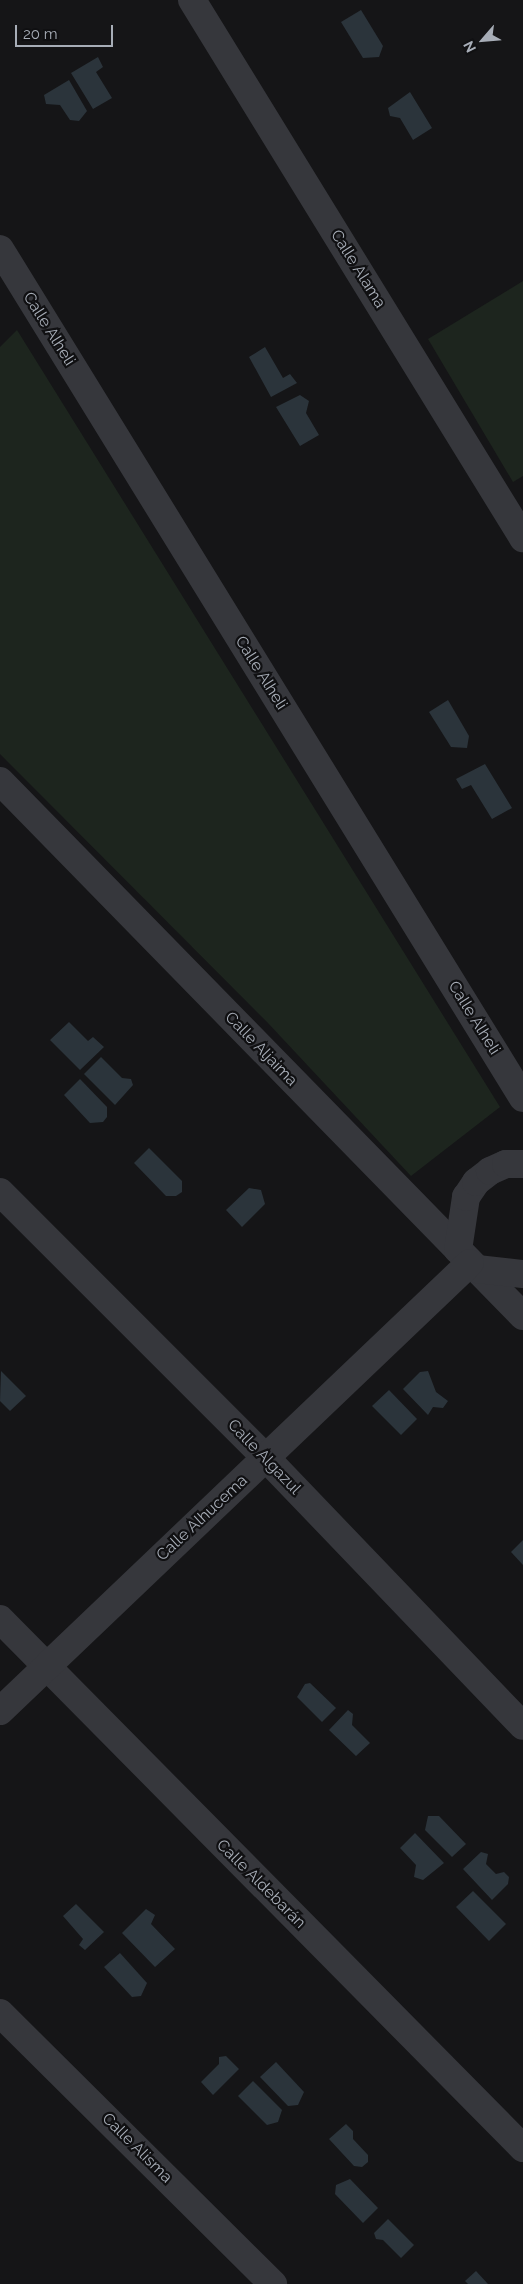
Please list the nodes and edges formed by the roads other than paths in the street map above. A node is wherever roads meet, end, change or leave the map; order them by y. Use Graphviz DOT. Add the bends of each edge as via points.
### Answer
graph roads {
  1 [pos="192,0"];
  2 [pos="4,265"];
  3 [pos="523,538"];
  4 [pos="0,781"];
  5 [pos="523,1098"];
  6 [pos="523,1164"];
  7 [pos="0,1192"];
  8 [pos="468,1261"];
  9 [pos="523,1274"];
  10 [pos="523,1316"];
  11 [pos="266,1458"];
  12 [pos="0,1619"];
  13 [pos="45,1665"];
  14 [pos="0,1711"];
  15 [pos="523,1726"];
  16 [pos="0,2013"];
  17 [pos="523,2148"];
  18 [pos="273,2284"];
  1 -- 3 [label="street, Calle Alama"];
  2 -- 5 [label="street, Calle Alheli"];
  4 -- 8 [label="street, Calle Aljaima"];
  6 -- 8 [label="street" via="506,1164 490,1170 466,1196 462,1214"];
  7 -- 11 [label="street, Calle Algazul"];
  8 -- 9 [label="street"];
  8 -- 10 [label="street, Calle Aljaima"];
  8 -- 11 [label="street, Calle Alhucema"];
  11 -- 13 [label="street, Calle Alhucema"];
  11 -- 15 [label="street, Calle Algazul"];
  12 -- 13 [label="street, Calle Aldebarán"];
  13 -- 14 [label="street, Calle Alhucema"];
  13 -- 17 [label="street, Calle Aldebarán"];
  16 -- 18 [label="street, Calle Alisma"];
}
